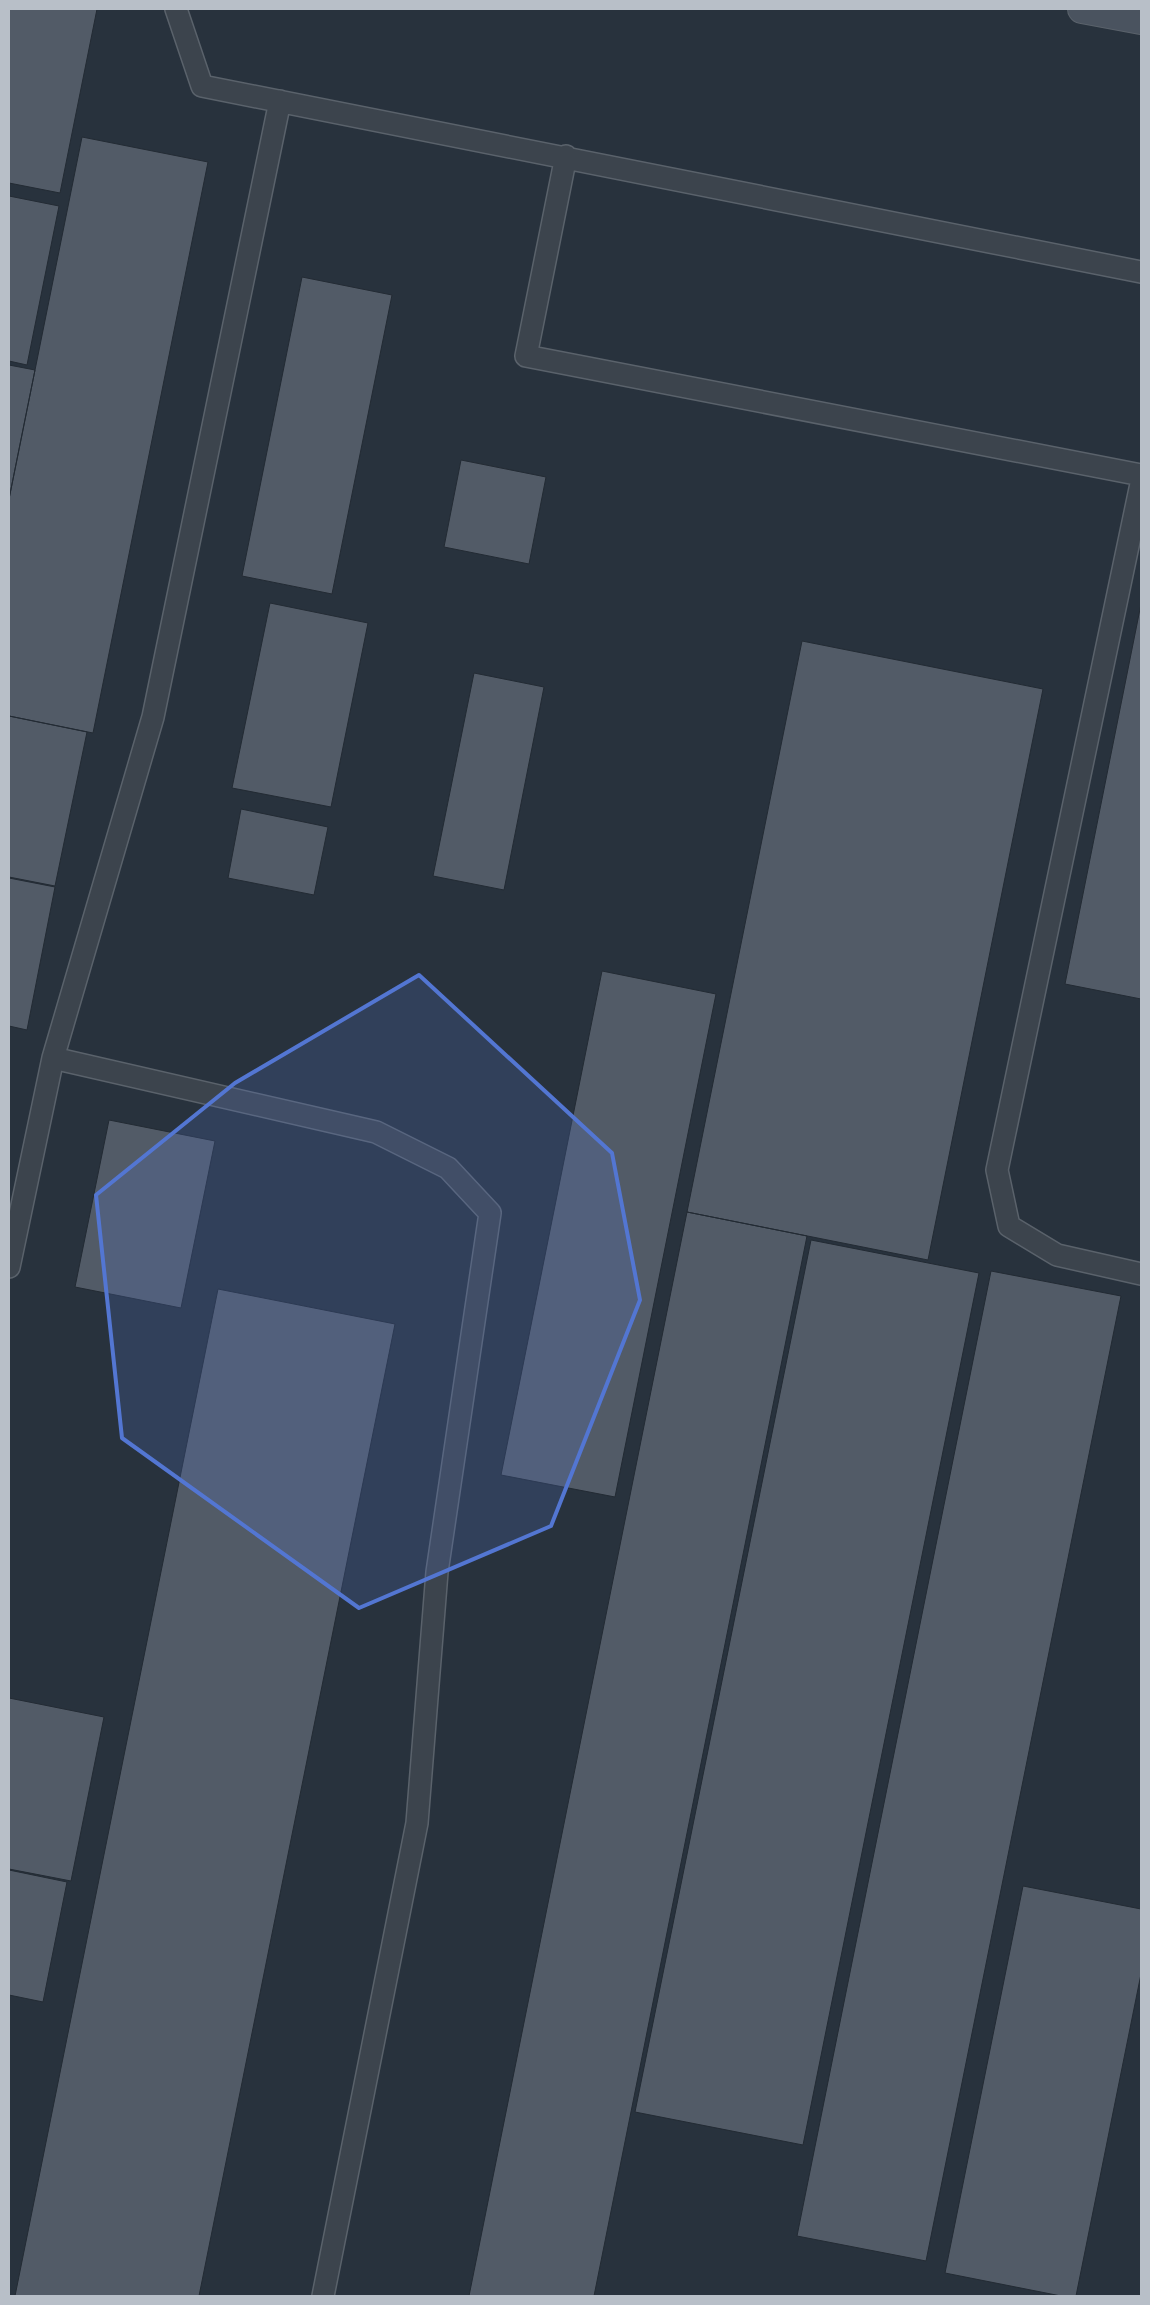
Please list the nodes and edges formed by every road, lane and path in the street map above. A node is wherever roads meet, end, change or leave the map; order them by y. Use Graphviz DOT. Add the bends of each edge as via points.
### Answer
graph roads {
  1 [pos="176,9"];
  2 [pos="1082,9"];
  3 [pos="1141,20"];
  4 [pos="280,101"];
  5 [pos="566,156"];
  6 [pos="1141,272"];
  7 [pos="1141,475"];
  8 [pos="1141,484"];
  9 [pos="53,1058"];
  10 [pos="9,1267"];
  11 [pos="1141,1274"];
  12 [pos="324,2296"];
  1 -- 4 [label="lane" via="202,86"];
  2 -- 3 [label="street"];
  4 -- 5 [label="lane"];
  4 -- 9 [label="lane" via="152,717"];
  5 -- 6 [label="lane"];
  5 -- 7 [label="lane" via="526,356"];
  8 -- 11 [label="lane" via="997,1170 1009,1226 1057,1255"];
  9 -- 10 [label="lane"];
  9 -- 12 [label="lane" via="376,1132 448,1168 490,1213 437,1572 417,1822"];
}
